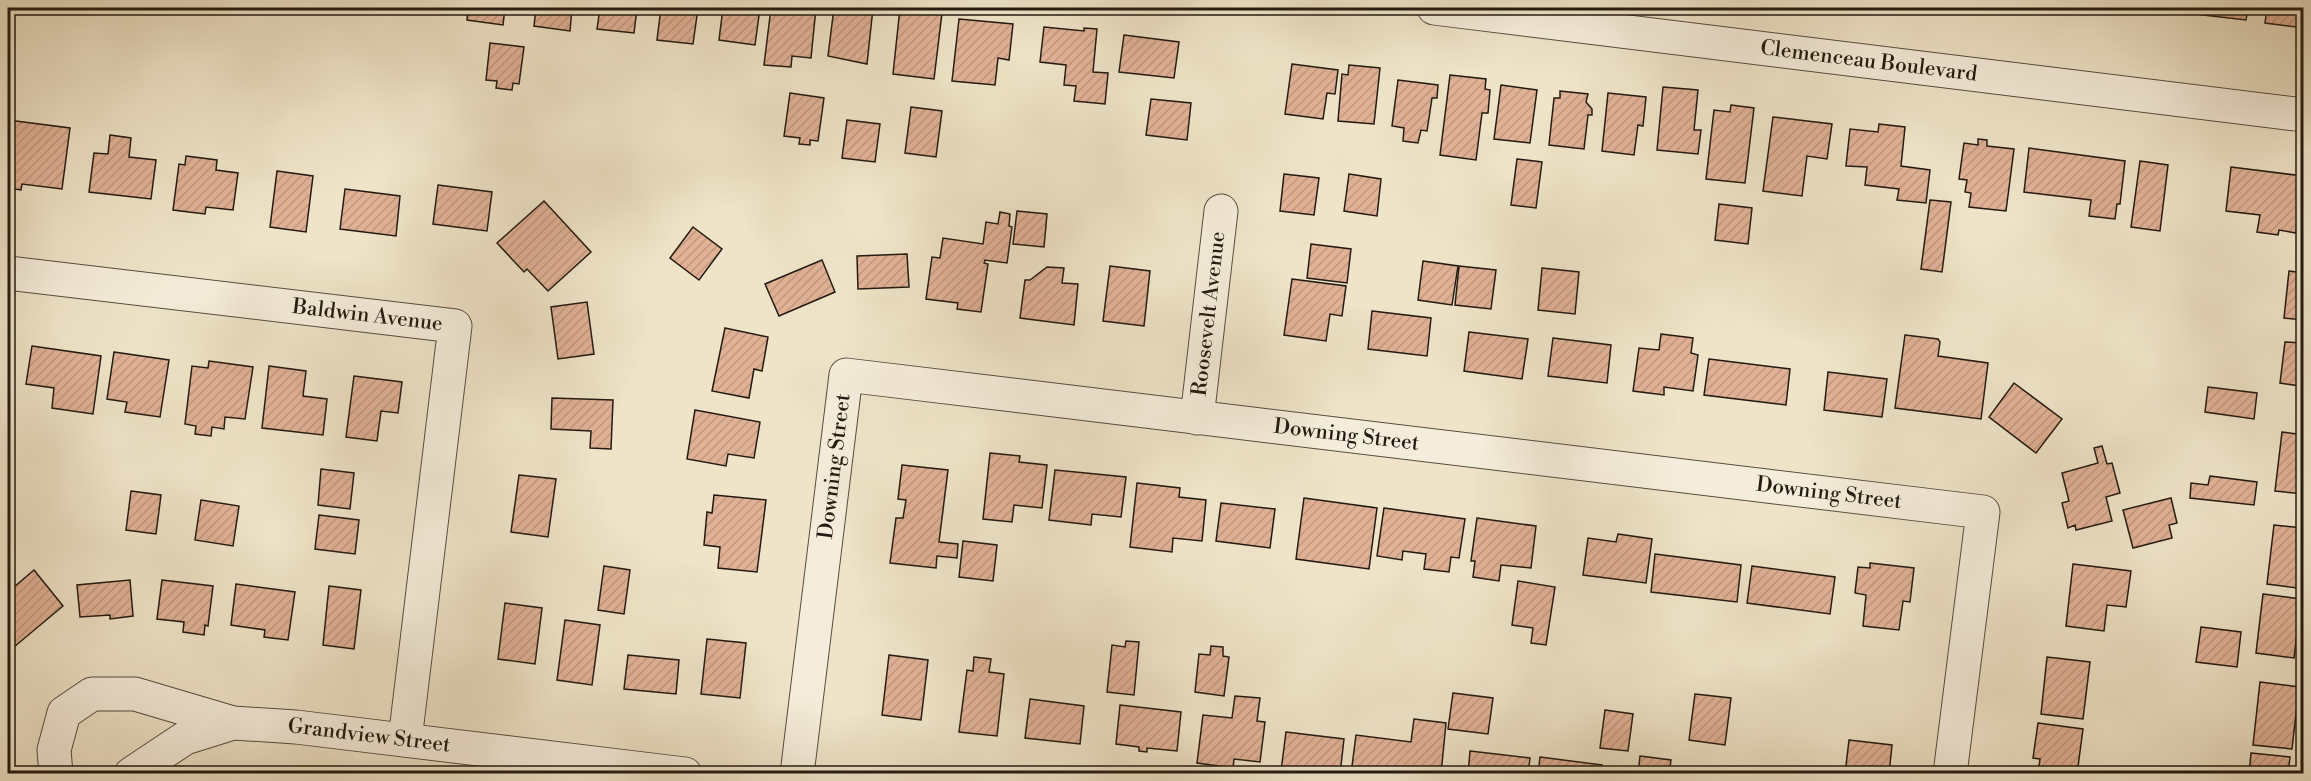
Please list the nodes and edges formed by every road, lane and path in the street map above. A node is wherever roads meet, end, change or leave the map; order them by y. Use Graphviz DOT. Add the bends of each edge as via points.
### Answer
graph roads {
  1 [pos="1434,8"];
  2 [pos="2304,115"];
  3 [pos="1221,211"];
  4 [pos="8,273"];
  5 [pos="1197,417"];
  6 [pos="233,723"];
  7 [pos="405,740"];
  8 [pos="640,771"];
  9 [pos="56,774"];
  10 [pos="131,774"];
  11 [pos="685,774"];
  12 [pos="797,774"];
  13 [pos="1950,774"];
  1 -- 2 [label="street, Clemenceau Boulevard"];
  3 -- 5 [label="street, Roosevelt Avenue"];
  4 -- 7 [label="street, Baldwin Avenue" via="455,326"];
  5 -- 12 [label="street, Downing Street" via="846,375"];
  5 -- 13 [label="street, Downing Street" via="1983,512"];
  6 -- 7 [label="street, Grandview Street"];
  6 -- 9 [label="street, Grandview Street" via="135,694 92,694 64,713 54,750"];
  6 -- 10 [label="street, Grandview Street" via="185,738"];
  7 -- 8 [label="street, Grandview Street"];
  8 -- 11 [label="street, Grandview Street"];
}
